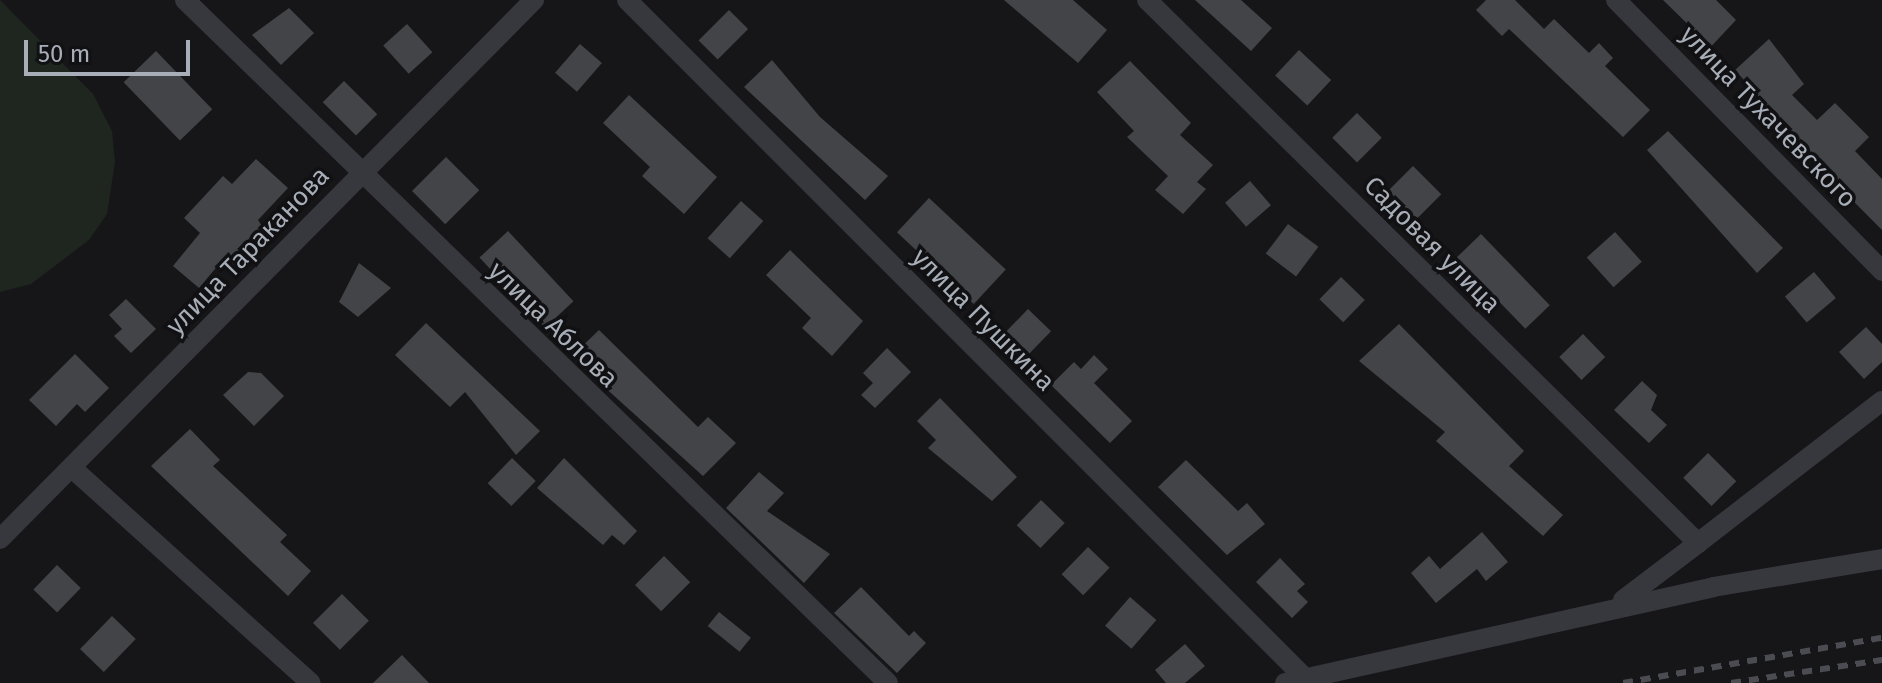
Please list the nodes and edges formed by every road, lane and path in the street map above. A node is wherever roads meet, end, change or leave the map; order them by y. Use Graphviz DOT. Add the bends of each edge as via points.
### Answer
graph roads {
  1 [pos="185,0"];
  2 [pos="534,0"];
  3 [pos="627,0"];
  4 [pos="1147,0"];
  5 [pos="1616,0"];
  6 [pos="359,175"];
  7 [pos="1882,271"];
  8 [pos="1882,401"];
  9 [pos="72,468"];
  10 [pos="0,539"];
  11 [pos="1698,543"];
  12 [pos="1882,559"];
  13 [pos="1602,612"];
  14 [pos="1294,680"];
  15 [pos="311,683"];
  16 [pos="888,683"];
  1 -- 6 [label="street, улица Аблова"];
  2 -- 6 [label="street, улица Тараканова"];
  3 -- 14 [label="street, улица Пушкина"];
  4 -- 11 [label="street, Садовая улица"];
  5 -- 7 [label="street, улица Тухачевского"];
  6 -- 9 [label="street, улица Тараканова"];
  6 -- 16 [label="street, улица Аблова"];
  8 -- 11 [label="street"];
  9 -- 10 [label="street, улица Тараканова"];
  9 -- 15 [label="street"];
  11 -- 13 [label="street" via="1671,558 1643,589"];
  12 -- 13 [label="street"];
  13 -- 14 [label="street"];
}
